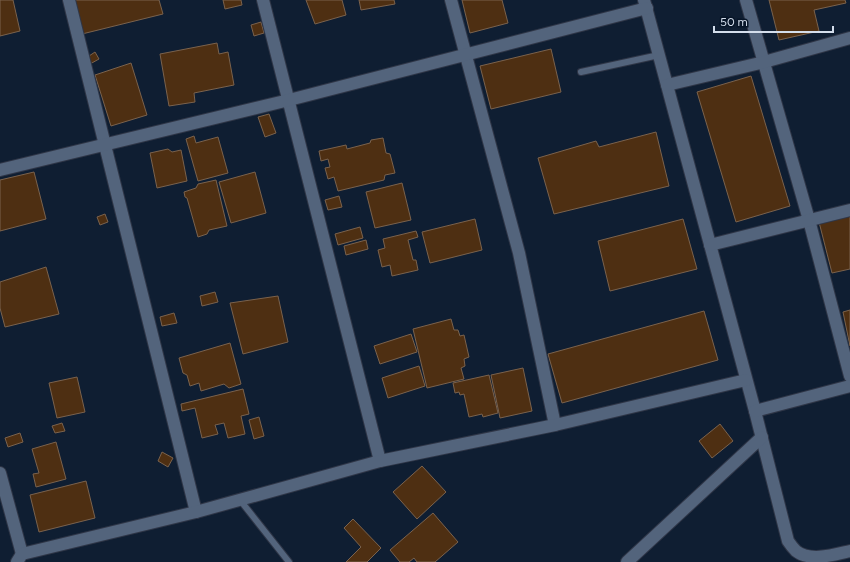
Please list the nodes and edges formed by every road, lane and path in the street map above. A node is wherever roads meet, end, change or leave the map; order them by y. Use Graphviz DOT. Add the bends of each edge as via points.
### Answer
graph roads {
  1 [pos="69,0"];
  2 [pos="263,0"];
  3 [pos="451,0"];
  4 [pos="746,0"];
  5 [pos="645,4"];
  6 [pos="850,38"];
  7 [pos="465,55"];
  8 [pos="659,55"];
  9 [pos="764,62"];
  10 [pos="581,72"];
  11 [pos="667,85"];
  12 [pos="289,100"];
  13 [pos="105,144"];
  14 [pos="0,170"];
  15 [pos="850,210"];
  16 [pos="809,220"];
  17 [pos="710,245"];
  18 [pos="850,376"];
  19 [pos="746,380"];
  20 [pos="850,386"];
  21 [pos="755,411"];
  22 [pos="555,425"];
  23 [pos="762,438"];
  24 [pos="380,461"];
  25 [pos="0,473"];
  26 [pos="240,500"];
  27 [pos="196,512"];
  28 [pos="850,551"];
  29 [pos="20,558"];
  30 [pos="289,562"];
  31 [pos="627,562"];
  1 -- 13 [label="street"];
  2 -- 12 [label="street"];
  3 -- 7 [label="street"];
  4 -- 9 [label="street"];
  5 -- 7 [label="street"];
  5 -- 8 [label="street"];
  6 -- 9 [label="street"];
  7 -- 12 [label="street"];
  7 -- 22 [label="street" via="519,253"];
  8 -- 10 [label="lane"];
  8 -- 11 [label="street"];
  9 -- 11 [label="street"];
  9 -- 16 [label="street"];
  11 -- 17 [label="street"];
  12 -- 13 [label="street"];
  12 -- 24 [label="street"];
  13 -- 14 [label="street"];
  13 -- 27 [label="street"];
  15 -- 16 [label="street"];
  16 -- 17 [label="street"];
  16 -- 18 [label="street"];
  17 -- 19 [label="street"];
  19 -- 21 [label="street"];
  19 -- 22 [label="street"];
  20 -- 21 [label="street"];
  21 -- 23 [label="street"];
  22 -- 24 [label="street"];
  23 -- 28 [label="street" via="788,541 796,551 806,557 818,558"];
  23 -- 31 [label="street"];
  24 -- 26 [label="street"];
  25 -- 29 [label="street"];
  26 -- 27 [label="street"];
  26 -- 30 [label="lane"];
  27 -- 29 [label="street"];
}
